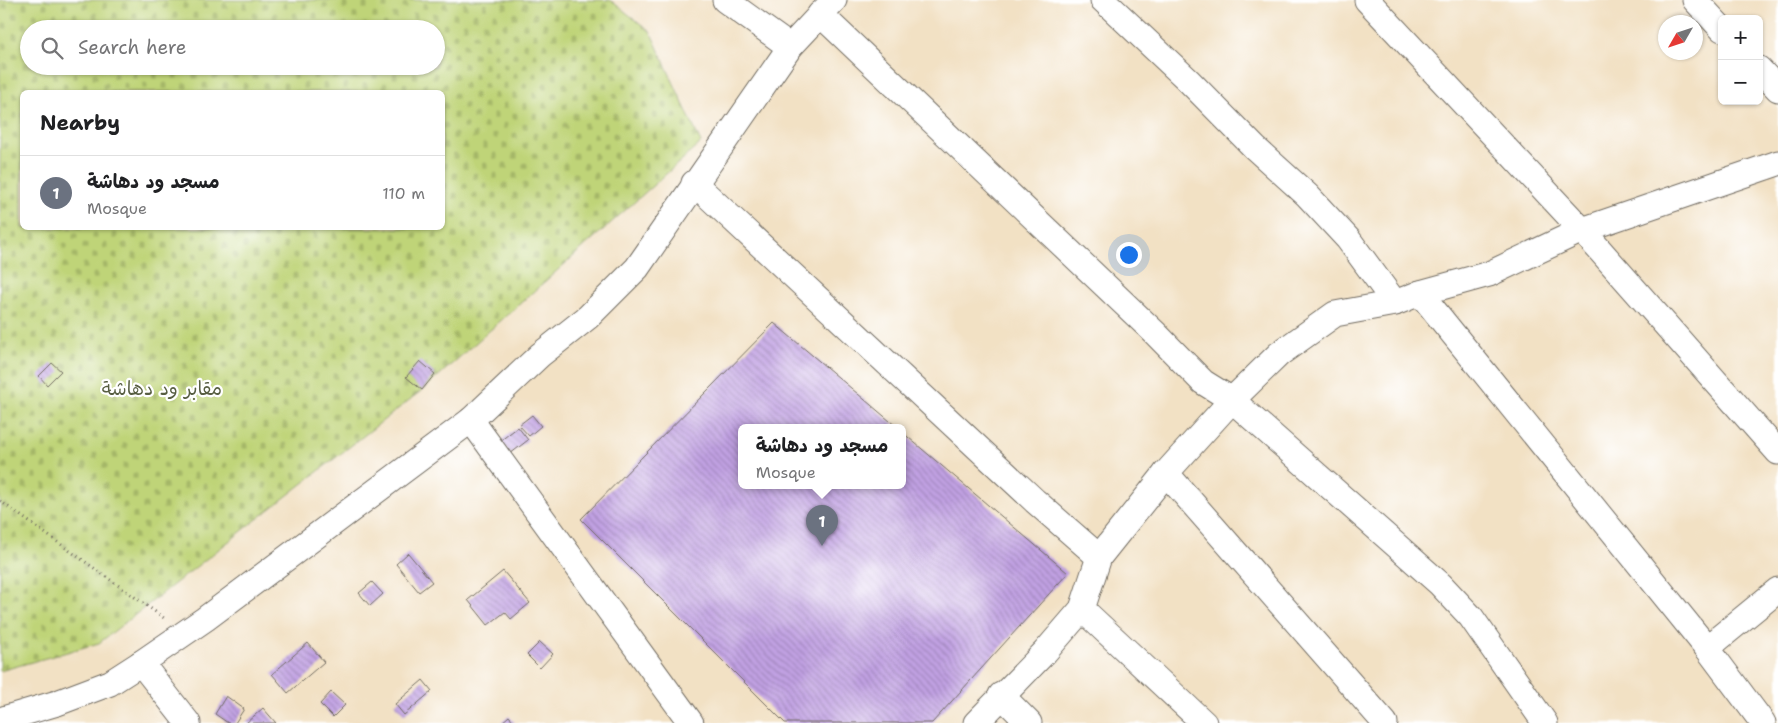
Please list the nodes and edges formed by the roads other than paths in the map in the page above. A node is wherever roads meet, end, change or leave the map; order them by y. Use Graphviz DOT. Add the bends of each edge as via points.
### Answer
graph roads {
  1 [pos="725,0"];
  2 [pos="1104,0"];
  3 [pos="1367,0"];
  4 [pos="1695,0"];
  5 [pos="827,7"];
  6 [pos="1718,24"];
  7 [pos="790,46"];
  8 [pos="1763,73"];
  9 [pos="1778,89"];
  10 [pos="1778,163"];
  11 [pos="694,183"];
  12 [pos="1582,230"];
  13 [pos="1420,293"];
  14 [pos="1394,303"];
  15 [pos="1232,400"];
  16 [pos="471,420"];
  17 [pos="1778,452"];
  18 [pos="1166,473"];
  19 [pos="1099,558"];
  20 [pos="1778,590"];
  21 [pos="1082,609"];
  22 [pos="1707,648"];
  23 [pos="141,663"];
  24 [pos="1001,695"];
  25 [pos="0,720"];
  26 [pos="188,723"];
  27 [pos="691,723"];
  28 [pos="976,723"];
  29 [pos="1029,723"];
  30 [pos="1204,723"];
  31 [pos="1385,723"];
  32 [pos="1545,723"];
  33 [pos="1763,723"];
  1 -- 7 [label="street"];
  2 -- 14 [label="street" via="1307,195 1348,239"];
  3 -- 12 [label="street"];
  4 -- 6 [label="street"];
  5 -- 7 [label="street"];
  5 -- 15 [label="street" via="1203,382"];
  7 -- 11 [label="street"];
  8 -- 9 [label="street"];
  10 -- 12 [label="street"];
  11 -- 16 [label="street" via="637,268 588,317 540,355"];
  11 -- 19 [label="street"];
  12 -- 13 [label="street" via="1489,274"];
  12 -- 17 [label="street"];
  13 -- 14 [label="street"];
  13 -- 22 [label="street"];
  14 -- 15 [label="street" via="1335,314 1279,354"];
  15 -- 18 [label="street"];
  15 -- 32 [label="street" via="1440,584 1471,617"];
  16 -- 23 [label="street"];
  16 -- 27 [label="street"];
  18 -- 19 [label="street"];
  18 -- 31 [label="street"];
  19 -- 21 [label="street"];
  20 -- 22 [label="street"];
  21 -- 24 [label="street" via="1045,652"];
  21 -- 30 [label="street"];
  22 -- 33 [label="street"];
  23 -- 25 [label="street" via="110,683"];
  23 -- 26 [label="street"];
  24 -- 28 [label="street"];
  24 -- 29 [label="street"];
}
